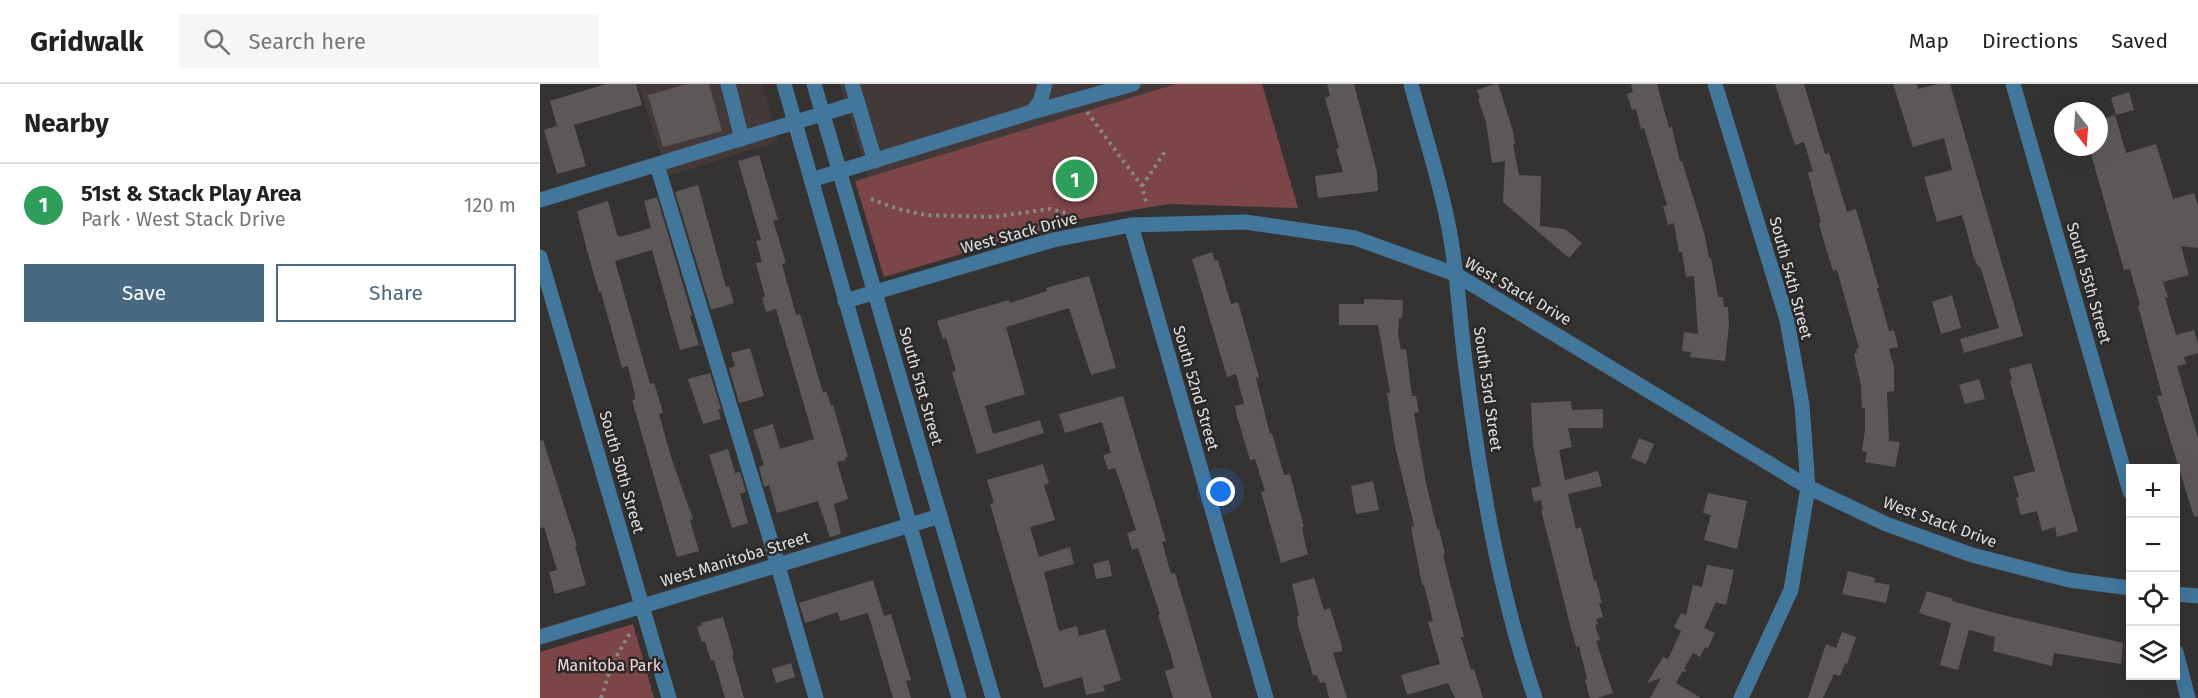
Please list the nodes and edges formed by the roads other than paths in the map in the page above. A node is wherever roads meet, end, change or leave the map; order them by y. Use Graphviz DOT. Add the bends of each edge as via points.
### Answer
graph roads {
  1 [pos="728,84"];
  2 [pos="784,84"];
  3 [pos="813,84"];
  4 [pos="852,84"];
  5 [pos="1046,84"];
  6 [pos="1134,84"];
  7 [pos="1411,84"];
  8 [pos="1715,84"];
  9 [pos="2013,84"];
  10 [pos="858,103"];
  11 [pos="1032,112"];
  12 [pos="823,114"];
  13 [pos="796,123"];
  14 [pos="742,139"];
  15 [pos="876,161"];
  16 [pos="657,165"];
  17 [pos="840,172"];
  18 [pos="811,180"];
  19 [pos="540,200"];
  20 [pos="1131,225"];
  21 [pos="540,257"];
  22 [pos="1455,274"];
  23 [pos="876,292"];
  24 [pos="845,302"];
  25 [pos="2126,478"];
  26 [pos="1808,487"];
  27 [pos="940,516"];
  28 [pos="910,525"];
  29 [pos="778,565"];
  30 [pos="2126,587"];
  31 [pos="2180,594"];
  32 [pos="2198,596"];
  33 [pos="642,607"];
  34 [pos="540,637"];
  35 [pos="2180,670"];
  36 [pos="669,698"];
  37 [pos="816,698"];
  38 [pos="959,698"];
  39 [pos="993,698"];
  40 [pos="1266,698"];
  41 [pos="1535,698"];
  42 [pos="1741,698"];
  43 [pos="2188,698"];
  1 -- 14 [label="street"];
  2 -- 13 [label="street"];
  3 -- 12 [label="street, South 51st Street"];
  4 -- 10 [label="street"];
  5 -- 11 [label="street"];
  6 -- 11 [label="street"];
  7 -- 22 [label="street, South 53rd Street" via="1450,233"];
  8 -- 26 [label="street, South 54th Street" via="1787,320 1802,405"];
  9 -- 25 [label="street, South 55th Street"];
  10 -- 12 [label="street"];
  10 -- 15 [label="street"];
  11 -- 15 [label="street"];
  12 -- 13 [label="street"];
  12 -- 17 [label="street, South 51st Street"];
  13 -- 14 [label="street"];
  13 -- 18 [label="street"];
  14 -- 16 [label="street"];
  15 -- 17 [label="street"];
  16 -- 19 [label="street"];
  16 -- 29 [label="street"];
  17 -- 18 [label="street"];
  17 -- 23 [label="street, South 51st Street"];
  18 -- 24 [label="street"];
  20 -- 22 [label="street, West Stack Drive" via="1245,222 1355,238"];
  20 -- 23 [label="street, West Stack Drive" via="1053,240"];
  20 -- 40 [label="street, South 52nd Street"];
  21 -- 33 [label="street, South 50th Street"];
  22 -- 26 [label="street, West Stack Drive"];
  22 -- 41 [label="street, South 53rd Street" via="1468,383 1500,571"];
  23 -- 24 [label="street, West Stack Drive"];
  23 -- 27 [label="street, South 51st Street"];
  24 -- 28 [label="street"];
  26 -- 30 [label="street, West Stack Drive" via="1886,524 1971,555 2069,580"];
  26 -- 42 [label="street, South 54th Street" via="1791,590"];
  27 -- 28 [label="street, West Manitoba Street"];
  27 -- 39 [label="street, South 51st Street"];
  28 -- 29 [label="street, West Manitoba Street"];
  28 -- 38 [label="street"];
  29 -- 33 [label="street, West Manitoba Street"];
  29 -- 37 [label="street"];
  31 -- 32 [label="street"];
  33 -- 34 [label="street, West Manitoba Street"];
  33 -- 36 [label="street, South 50th Street"];
  35 -- 43 [label="street"];
}
